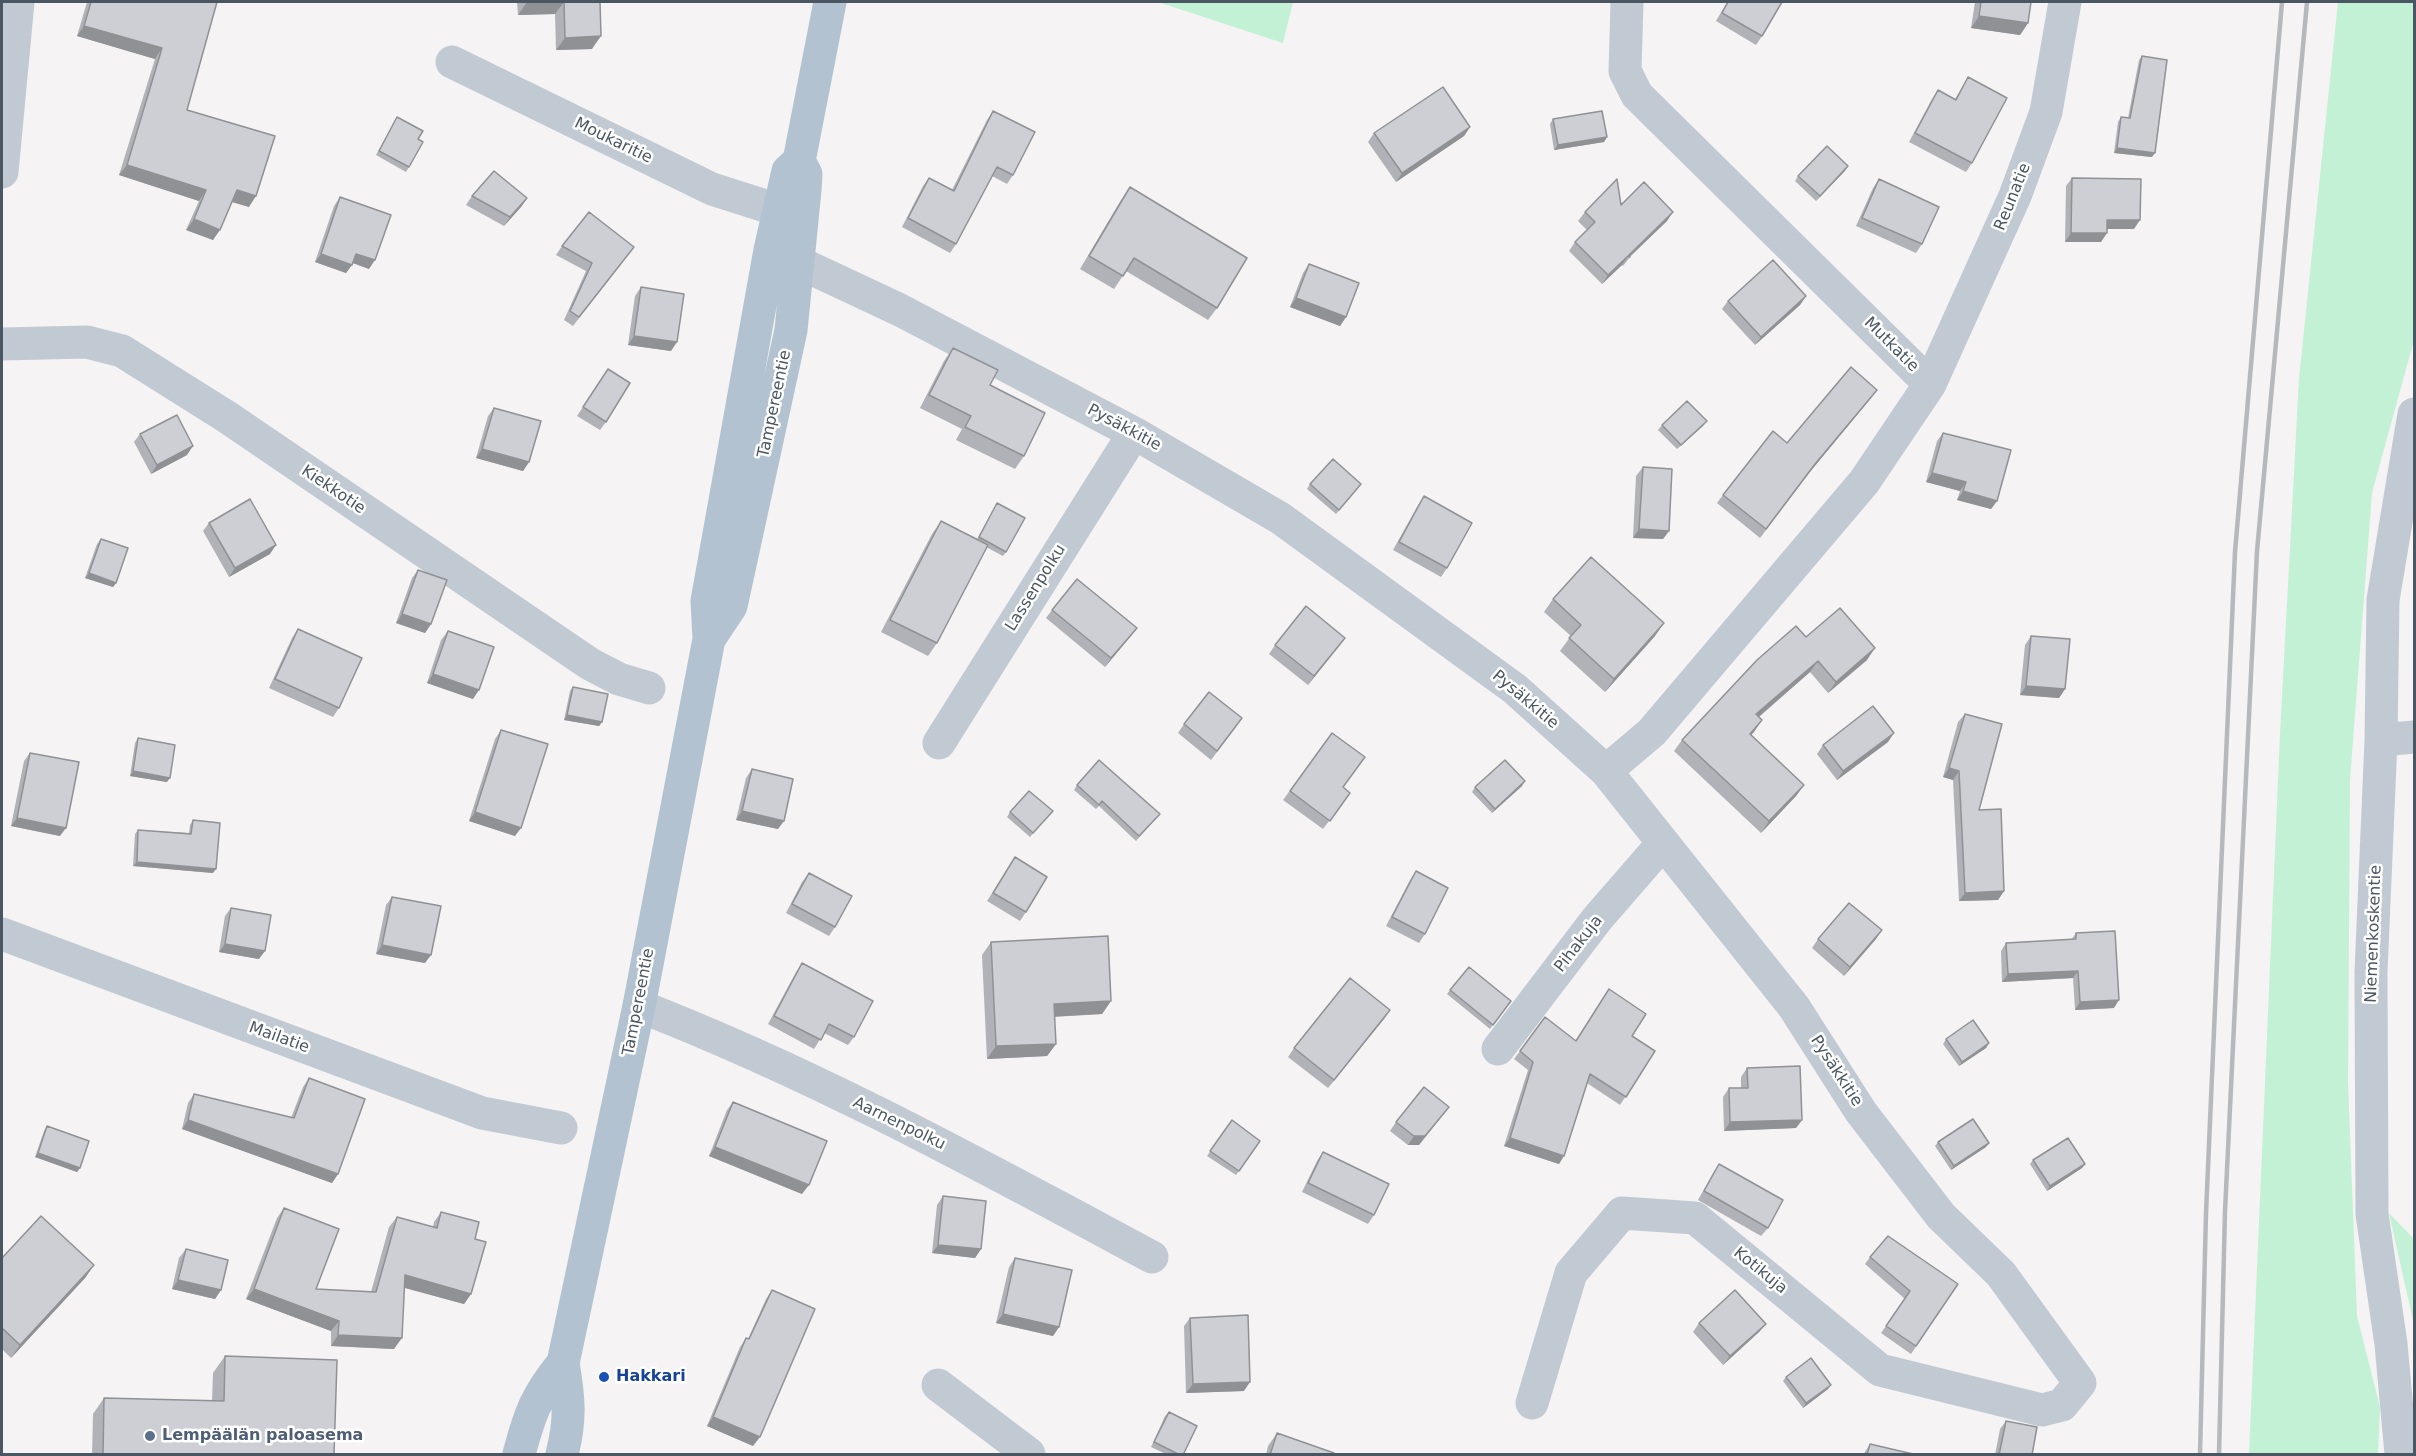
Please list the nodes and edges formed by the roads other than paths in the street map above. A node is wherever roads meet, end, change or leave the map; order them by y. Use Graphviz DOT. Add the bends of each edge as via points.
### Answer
graph roads {
  1 [pos="18,2"];
  2 [pos="830,2"];
  3 [pos="1627,2"];
  4 [pos="2065,2"];
  5 [pos="452,62"];
  6 [pos="799,161"];
  7 [pos="2,172"];
  8 [pos="778,210"];
  9 [pos="784,256"];
  10 [pos="2,344"];
  11 [pos="1930,384"];
  12 [pos="2415,414"];
  13 [pos="1134,433"];
  14 [pos="649,688"];
  15 [pos="2415,737"];
  16 [pos="2381,740"];
  17 [pos="939,743"];
  18 [pos="1606,771"];
  19 [pos="1663,843"];
  20 [pos="2,934"];
  21 [pos="639,1006"];
  22 [pos="1498,1049"];
  23 [pos="561,1128"];
  24 [pos="1152,1257"];
  25 [pos="563,1363"];
  26 [pos="2080,1383"];
  27 [pos="938,1384"];
  28 [pos="1532,1403"];
  29 [pos="519,1455"];
  30 [pos="562,1455"];
  31 [pos="1029,1455"];
  32 [pos="2401,1455"];
  1 -- 7 [label="street"];
  2 -- 6 [label="main road, Tampereentie"];
  3 -- 11 [label="street, Mutkatie" via="1625,71 1637,95"];
  4 -- 11 [label="street, Reunatie" via="2046,112 2015,196"];
  5 -- 8 [label="street, Moukaritie" via="712,189"];
  6 -- 8 [label="main road, Tampereentie" via="788,171"];
  6 -- 9 [label="main road, Tampereentie" via="806,174"];
  8 -- 9 [label="main road, Tampereentie"];
  9 -- 13 [label="street, Pysäkkitie" via="864,291"];
  9 -- 21 [label="main road, Tampereentie" via="706,601 709,639"];
  10 -- 14 [label="street, Kiekkotie" via="87,342 122,351 227,417 590,664 619,680"];
  11 -- 18 [label="street, Mutkatie" via="1864,482 1652,732"];
  12 -- 16 [label="street, Niemenkoskentie" via="2383,600"];
  13 -- 17 [label="street, Lassenpolku"];
  13 -- 18 [label="street, Pysäkkitie" via="1280,518 1515,689"];
  15 -- 16 [label="street"];
  16 -- 32 [label="street, Niemenkoskentie" via="2371,972 2372,1214 2391,1344"];
  18 -- 19 [label="street, Pysäkkitie"];
  19 -- 22 [label="street, Pihakuja" via="1597,919"];
  19 -- 26 [label="street, Pysäkkitie" via="1794,1007 1861,1112 1941,1216 2001,1274"];
  20 -- 23 [label="street, Mailatie" via="482,1113"];
  21 -- 24 [label="street, Aarnenpolku" via="915,1130"];
  21 -- 25 [label="main road, Tampereentie"];
  25 -- 29 [label="main road, Tampereentie" via="541,1390"];
  25 -- 30 [label="main road, Tampereentie" via="570,1397 569,1428"];
  26 -- 28 [label="street, Kotikuja" via="2062,1406 2042,1410 1880,1370 1695,1218 1622,1213 1571,1273"];
  27 -- 31 [label="street"];
}
